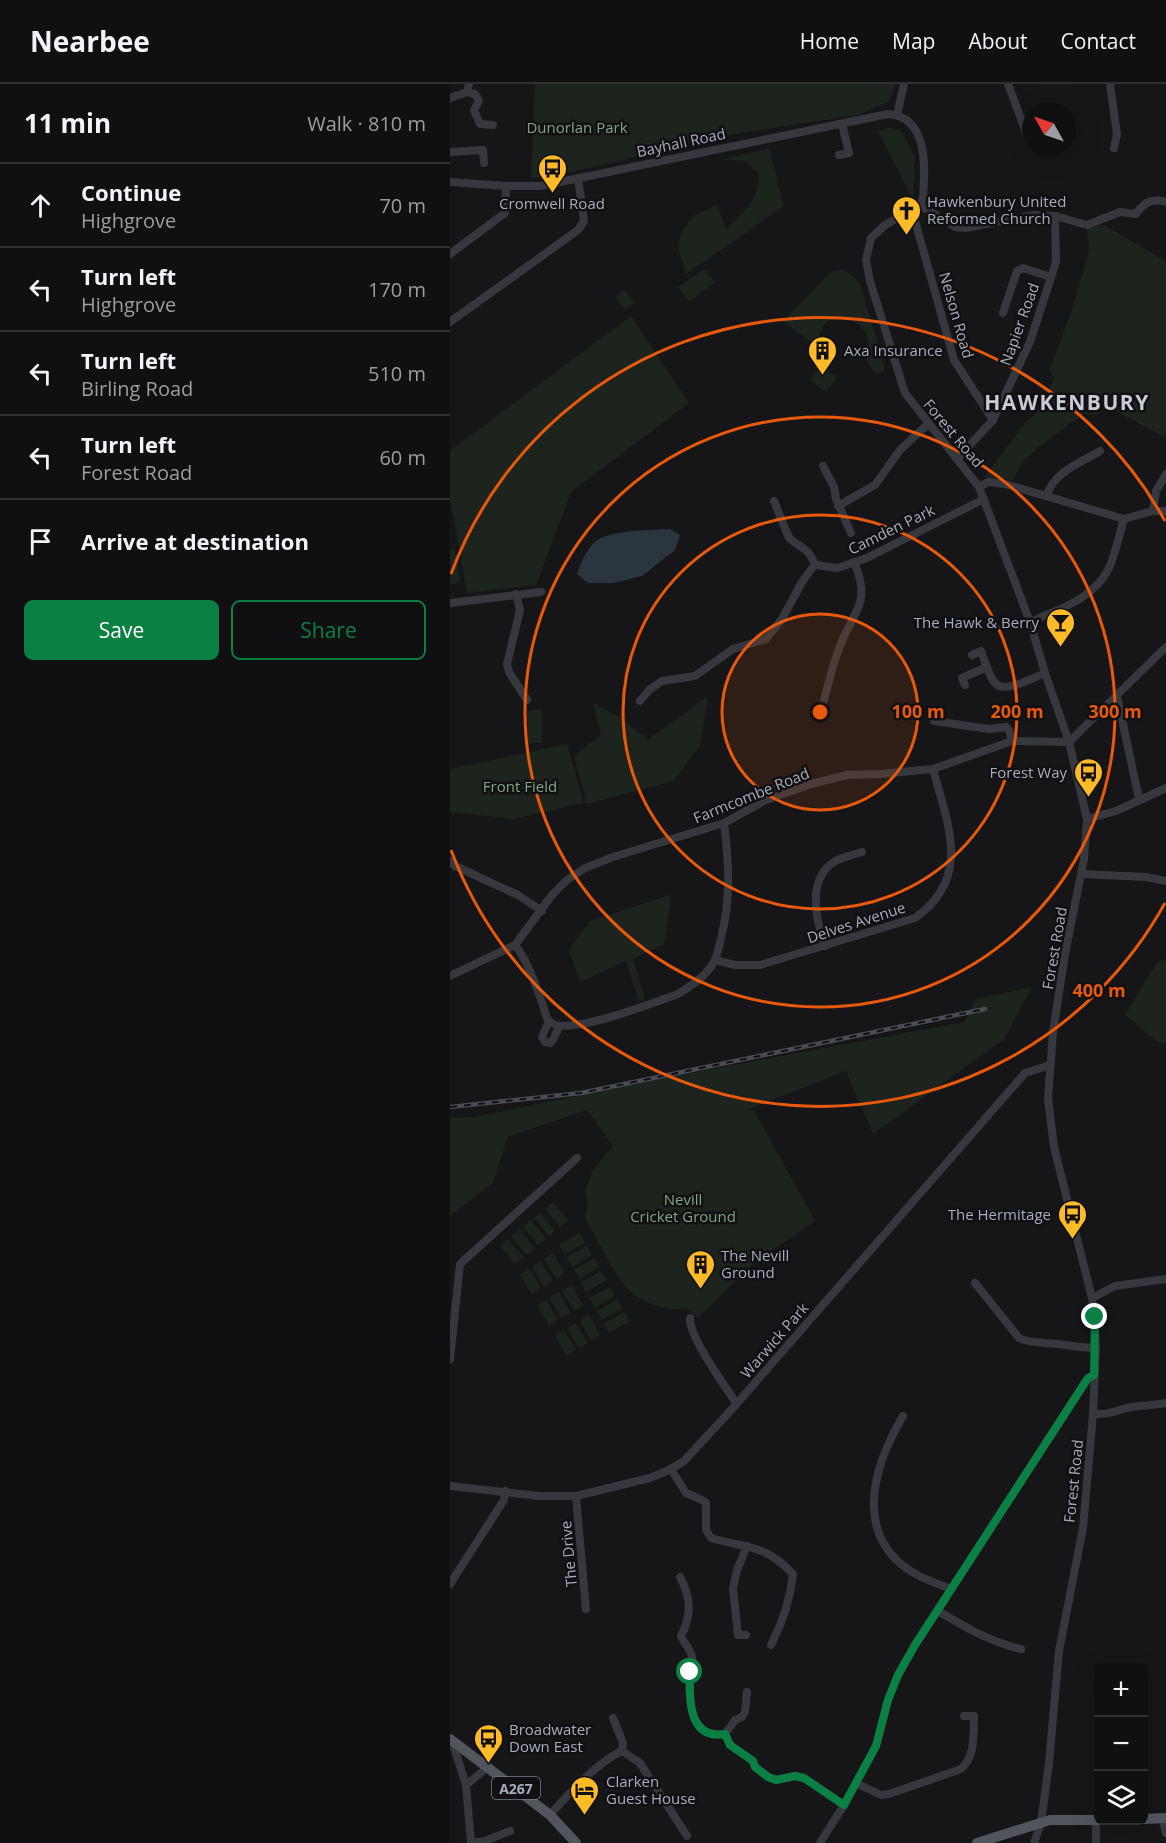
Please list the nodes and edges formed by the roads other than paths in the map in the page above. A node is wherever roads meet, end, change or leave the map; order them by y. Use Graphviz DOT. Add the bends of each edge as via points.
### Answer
graph roads {
  1 [pos="904,84"];
  2 [pos="1008,84"];
  3 [pos="1110,84"];
  4 [pos="468,88"];
  5 [pos="450,98"];
  6 [pos="897,115"];
  7 [pos="1022,122"];
  8 [pos="842,124"];
  9 [pos="493,125"];
  10 [pos="1114,148"];
  11 [pos="450,152"];
  12 [pos="839,155"];
  13 [pos="484,163"];
  14 [pos="578,178"];
  15 [pos="450,182"];
  16 [pos="506,186"];
  17 [pos="1166,202"];
  18 [pos="915,207"];
  19 [pos="1055,216"];
  20 [pos="450,254"];
  21 [pos="1051,277"];
  22 [pos="1003,313"];
  23 [pos="450,322"];
  24 [pos="993,420"];
  25 [pos="928,424"];
  26 [pos="1100,451"];
  27 [pos="957,459"];
  28 [pos="823,466"];
  29 [pos="1166,474"];
  30 [pos="979,487"];
  31 [pos="1047,495"];
  32 [pos="984,499"];
  33 [pos="779,505"];
  34 [pos="838,506"];
  35 [pos="1153,511"];
  36 [pos="1166,512"];
  37 [pos="1124,519"];
  38 [pos="851,533"];
  39 [pos="854,562"];
  40 [pos="816,565"];
  41 [pos="541,592"];
  42 [pos="516,594"];
  43 [pos="450,603"];
  44 [pos="1030,622"];
  45 [pos="1166,647"];
  46 [pos="972,655"];
  47 [pos="987,666"];
  48 [pos="1045,674"];
  49 [pos="965,685"];
  50 [pos="638,688"];
  51 [pos="1117,696"];
  52 [pos="527,700"];
  53 [pos="823,700"];
  54 [pos="934,721"];
  55 [pos="1012,741"];
  56 [pos="1069,742"];
  57 [pos="933,769"];
  58 [pos="1166,788"];
  59 [pos="1139,799"];
  60 [pos="1087,819"];
  61 [pos="724,823"];
  62 [pos="862,852"];
  63 [pos="450,861"];
  64 [pos="1082,874"];
  65 [pos="1166,881"];
  66 [pos="542,911"];
  67 [pos="515,945"];
  68 [pos="825,946"];
  69 [pos="715,960"];
  70 [pos="450,976"];
  71 [pos="549,1021"];
  72 [pos="559,1027"];
  73 [pos="1050,1065"];
  74 [pos="577,1158"];
  75 [pos="1166,1279"];
  76 [pos="975,1283"];
  77 [pos="1092,1298"];
  78 [pos="690,1318"];
  79 [pos="1096,1347"];
  80 [pos="450,1359"];
  81 [pos="1094,1375"];
  82 [pos="1166,1403"];
  83 [pos="736,1404"];
  84 [pos="1093,1414"];
  85 [pos="903,1416"];
  86 [pos="671,1469"];
  87 [pos="450,1486"];
  88 [pos="505,1491"];
  89 [pos="576,1496"];
  90 [pos="747,1546"];
  91 [pos="680,1577"];
  92 [pos="450,1584"];
  93 [pos="952,1589"];
  94 [pos="586,1609"];
  95 [pos="938,1611"];
  96 [pos="746,1635"];
  97 [pos="771,1646"];
  98 [pos="1021,1649"];
  99 [pos="747,1692"];
  100 [pos="964,1716"];
  101 [pos="613,1719"];
  102 [pos="725,1734"];
  103 [pos="451,1740"];
  104 [pos="622,1751"];
  105 [pos="488,1767"];
  106 [pos="856,1783"];
  107 [pos="466,1785"];
  108 [pos="844,1805"];
  109 [pos="550,1815"];
  110 [pos="1164,1818"];
  111 [pos="1148,1819"];
  112 [pos="1094,1821"];
  113 [pos="1041,1823"];
  114 [pos="1098,1825"];
  115 [pos="505,1830"];
  116 [pos="1166,1833"];
  117 [pos="687,1836"];
  118 [pos="471,1843"];
  119 [pos="576,1843"];
  120 [pos="820,1843"];
  121 [pos="977,1843"];
  122 [pos="1034,1843"];
  123 [pos="1096,1843"];
  1 -- 6 [label="street"];
  2 -- 7 [label="street"];
  3 -- 10 [label="street" via="1117,134"];
  4 -- 5 [label="street"];
  4 -- 9 [label="street" via="479,101 474,110 480,124"];
  6 -- 8 [label="street, Bayhall Road"];
  6 -- 18 [label="street" via="913,126 921,138 923,198"];
  8 -- 12 [label="street" via="849,153"];
  8 -- 14 [label="street, Bayhall Road"];
  11 -- 13 [label="street" via="483,150"];
  14 -- 16 [label="street, Bayhall Road" via="541,186"];
  14 -- 23 [label="street" via="584,221 578,230"];
  15 -- 16 [label="street, Bayhall Road"];
  16 -- 20 [label="street" via="505,213"];
  17 -- 19 [label="street" via="1148,201 1136,214 1120,212 1087,225"];
  18 -- 19 [label="street" via="965,228 1023,216"];
  18 -- 24 [label="street, Nelson Road" via="954,360"];
  18 -- 25 [label="street, Forest Road" via="876,231 868,244 866,260 901,383"];
  19 -- 21 [label="street, Napier Road" via="1056,262"];
  21 -- 22 [label="street" via="1023,268 1017,271"];
  21 -- 24 [label="street, Napier Road" via="1030,342"];
  24 -- 27 [label="street, Napier Road"];
  25 -- 27 [label="street, Forest Road"];
  25 -- 34 [label="street" via="900,450 875,485"];
  26 -- 31 [label="street" via="1058,476"];
  27 -- 30 [label="street, Forest Road"];
  28 -- 34 [label="street"];
  29 -- 35 [label="street" via="1156,491"];
  30 -- 31 [label="street" via="995,482"];
  30 -- 32 [label="street, Forest Road"];
  31 -- 37 [label="street"];
  32 -- 39 [label="street, Camden Park"];
  32 -- 44 [label="street, Forest Road"];
  33 -- 40 [label="street" via="789,538 808,552"];
  34 -- 38 [label="street"];
  35 -- 36 [label="street"];
  35 -- 37 [label="street"];
  37 -- 44 [label="street" via="1104,576 1082,598"];
  39 -- 40 [label="street, Camden Park" via="837,568"];
  39 -- 53 [label="street" via="861,587 860,607 838,649"];
  40 -- 50 [label="street" via="766,639 733,649 695,676 662,681 643,698"];
  41 -- 42 [label="street"];
  42 -- 43 [label="street"];
  42 -- 52 [label="street" via="524,624 514,638 507,664"];
  44 -- 48 [label="street, Forest Road"];
  45 -- 51 [label="street"];
  46 -- 47 [label="street" via="981,651"];
  47 -- 48 [label="street" via="993,681 1006,688"];
  47 -- 49 [label="street" via="962,678"];
  48 -- 56 [label="street, Forest Road"];
  51 -- 56 [label="street"];
  51 -- 59 [label="street"];
  54 -- 55 [label="street" via="1006,728"];
  55 -- 56 [label="street, Farmcombe Road"];
  55 -- 57 [label="street, Farmcombe Road"];
  56 -- 60 [label="street, Forest Road"];
  57 -- 61 [label="street, Farmcombe Road" via="847,775 811,784 766,800"];
  57 -- 68 [label="street, Delves Avenue" via="951,849 950,872 936,902 915,918"];
  58 -- 59 [label="street"];
  59 -- 60 [label="street"];
  60 -- 64 [label="street, Forest Road"];
  61 -- 66 [label="street, Farmcombe Road" via="585,868 552,895"];
  61 -- 69 [label="street" via="729,886"];
  62 -- 68 [label="street" via="835,861 822,874 816,889 818,925"];
  63 -- 66 [label="street"];
  64 -- 65 [label="street"];
  64 -- 73 [label="street, Forest Road" via="1060,982"];
  66 -- 67 [label="street, Farmcombe Road"];
  67 -- 70 [label="street, Farmcombe Road"];
  67 -- 71 [label="street" via="535,982"];
  68 -- 69 [label="street, Delves Avenue" via="760,965"];
  69 -- 72 [label="street" via="699,979 678,994 574,1027"];
  71 -- 72 [label="street"];
  71 -- 72 [label="street" via="545,1042 553,1040"];
  73 -- 77 [label="street, Forest Road" via="1048,1098 1054,1147"];
  73 -- 83 [label="street, Warwick Park" via="1025,1073"];
  74 -- 80 [label="street" via="460,1264"];
  75 -- 77 [label="street" via="1115,1286"];
  76 -- 79 [label="street" via="1019,1338 1082,1349"];
  77 -- 79 [label="street, Forest Road"];
  78 -- 83 [label="street" via="689,1326"];
  79 -- 81 [label="street, Forest Road"];
  81 -- 84 [label="street, Forest Road"];
  81 -- 93 [label="street" via="1088,1378"];
  82 -- 84 [label="street"];
  83 -- 86 [label="street, Warwick Park" via="684,1461"];
  84 -- 113 [label="street, Forest Road" via="1083,1528 1059,1651"];
  85 -- 93 [label="street" via="888,1446 876,1485 873,1506 877,1530 886,1548 910,1571"];
  86 -- 89 [label="street, Warwick Park"];
  86 -- 90 [label="street" via="686,1493 706,1503 706,1530 711,1538"];
  87 -- 88 [label="street, Warwick Park"];
  88 -- 89 [label="street, Warwick Park"];
  88 -- 92 [label="street" via="504,1500"];
  89 -- 94 [label="street, The Drive"];
  90 -- 96 [label="street" via="733,1588 738,1635"];
  90 -- 97 [label="street" via="769,1553 796,1573 784,1622"];
  91 -- 102 [label="street" via="690,1609 681,1636 692,1655 691,1708 705,1733"];
  93 -- 95 [label="street"];
  95 -- 98 [label="street" via="971,1631"];
  95 -- 106 [label="street" via="898,1675 876,1746"];
  99 -- 102 [label="street" via="745,1712"];
  100 -- 106 [label="street" via="974,1716 973,1740 968,1762 961,1769 889,1794 881,1795"];
  101 -- 104 [label="street" via="623,1743"];
  102 -- 108 [label="street" via="730,1745 768,1777 804,1778"];
  103 -- 105 [label="main road, A267"];
  103 -- 107 [label="street"];
  104 -- 109 [label="street" via="603,1763"];
  104 -- 117 [label="street" via="640,1763"];
  105 -- 107 [label="street"];
  105 -- 109 [label="main road, A267"];
  106 -- 108 [label="street"];
  107 -- 118 [label="street"];
  108 -- 120 [label="street"];
  109 -- 119 [label="main road, A267"];
  110 -- 111 [label="main road"];
  110 -- 116 [label="street"];
  112 -- 113 [label="main road"];
  113 -- 121 [label="main road"];
  113 -- 122 [label="street, Forest Road"];
  114 -- 123 [label="street"];
  115 -- 118 [label="street" via="485,1841"];
}
